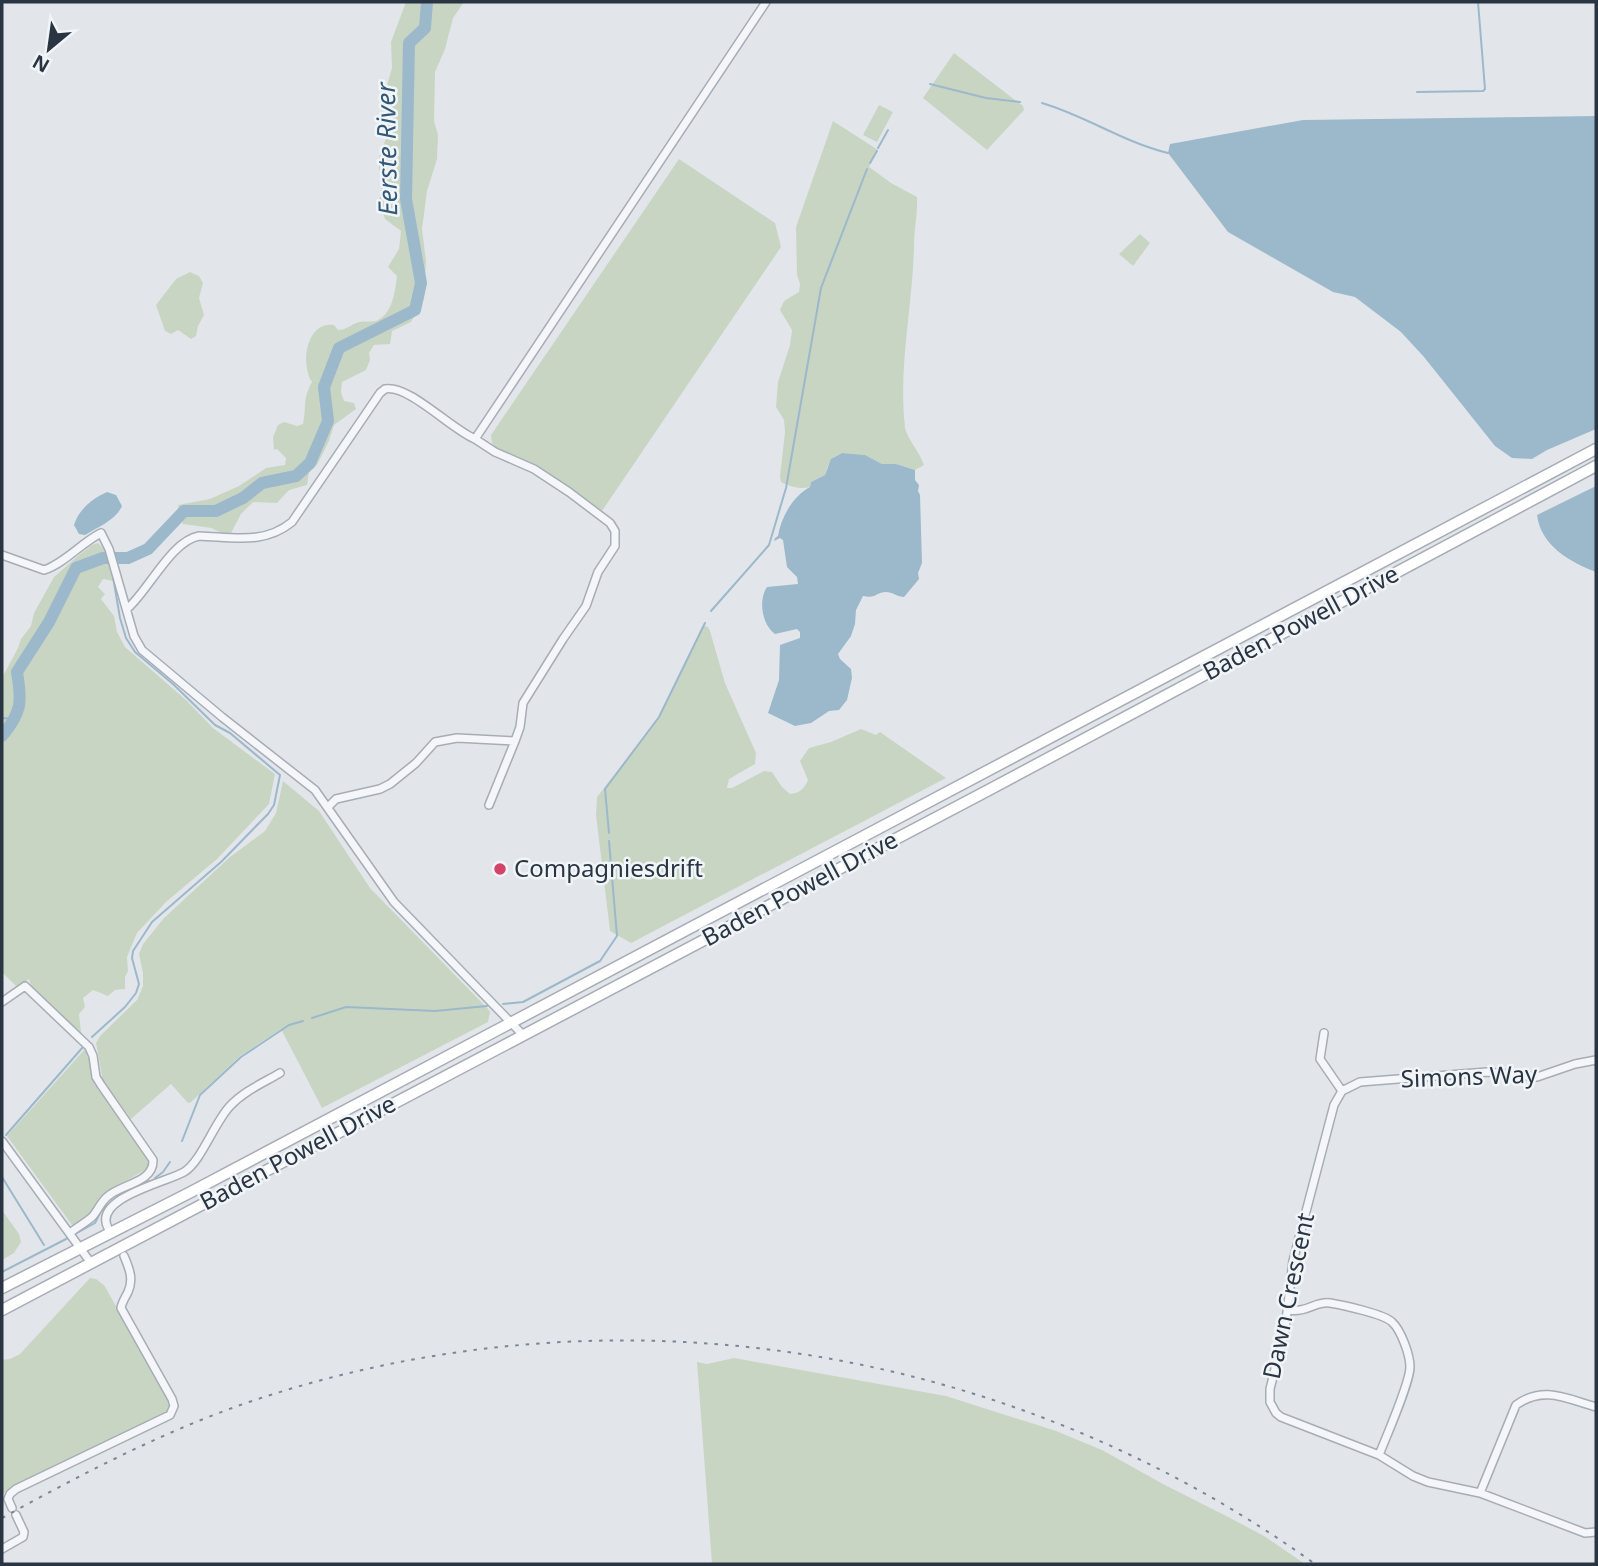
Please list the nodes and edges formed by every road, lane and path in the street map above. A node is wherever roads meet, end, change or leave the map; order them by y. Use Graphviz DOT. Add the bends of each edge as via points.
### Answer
graph roads {
  1 [pos="766,2"];
  2 [pos="475,439"];
  3 [pos="1596,449"];
  4 [pos="1596,466"];
  5 [pos="2,555"];
  6 [pos="127,609"];
  7 [pos="515,741"];
  8 [pos="489,805"];
  9 [pos="328,807"];
  10 [pos="2,1002"];
  11 [pos="511,1023"];
  12 [pos="1324,1033"];
  13 [pos="522,1034"];
  14 [pos="1596,1060"];
  15 [pos="280,1073"];
  16 [pos="1342,1090"];
  17 [pos="2,1141"];
  18 [pos="151,1170"];
  19 [pos="151,1186"];
  20 [pos="108,1228"];
  21 [pos="70,1233"];
  22 [pos="81,1249"];
  23 [pos="124,1256"];
  24 [pos="91,1263"];
  25 [pos="2,1288"];
  26 [pos="2,1310"];
  27 [pos="1288,1310"];
  28 [pos="1596,1407"];
  29 [pos="1379,1455"];
  30 [pos="1480,1493"];
  31 [pos="1596,1532"];
  32 [pos="2,1549"];
  1 -- 2 [label="street"];
  2 -- 6 [label="street" via="400,390 385,389 292,522 261,538 190,539"];
  2 -- 7 [label="street" via="569,492 615,531 615,546 598,572 586,606 523,703"];
  3 -- 11 [label="main road, Baden Powell Drive"];
  4 -- 13 [label="main road, Baden Powell Drive"];
  5 -- 6 [label="street" via="44,570 101,533"];
  6 -- 9 [label="street" via="142,650 309,784"];
  7 -- 8 [label="street"];
  7 -- 9 [label="street" via="457,738 435,742 390,784 336,799"];
  9 -- 11 [label="street" via="394,902"];
  10 -- 18 [label="street" via="25,986 89,1047 96,1077 150,1153"];
  11 -- 13 [label="street"];
  11 -- 22 [label="main road, Baden Powell Drive"];
  12 -- 16 [label="street" via="1320,1059"];
  13 -- 24 [label="main road, Baden Powell Drive"];
  14 -- 16 [label="street, Simons Way" via="1537,1077 1487,1072 1360,1082"];
  15 -- 19 [label="street" via="230,1106 191,1167"];
  16 -- 27 [label="street, Dawn Crescent" via="1334,1105 1293,1261"];
  17 -- 21 [label="street"];
  18 -- 19 [label="street"];
  18 -- 21 [label="street" via="106,1198 92,1217"];
  19 -- 20 [label="street" via="114,1204 107,1214"];
  21 -- 22 [label="street"];
  22 -- 24 [label="street"];
  22 -- 25 [label="main road, Baden Powell Drive"];
  23 -- 32 [label="street" via="131,1286 121,1308 174,1406 170,1415 16,1489 8,1499 23,1537"];
  24 -- 26 [label="main road, Baden Powell Drive"];
  27 -- 29 [label="street, Dawn Crescent" via="1269,1396 1276,1413"];
  27 -- 29 [label="street" via="1304,1311 1332,1303 1394,1323 1410,1370"];
  28 -- 30 [label="street" via="1541,1394 1516,1405"];
  29 -- 30 [label="street, Dawn Crescent" via="1421,1480"];
  30 -- 31 [label="street, Dawn Crescent" via="1585,1533"];
}
